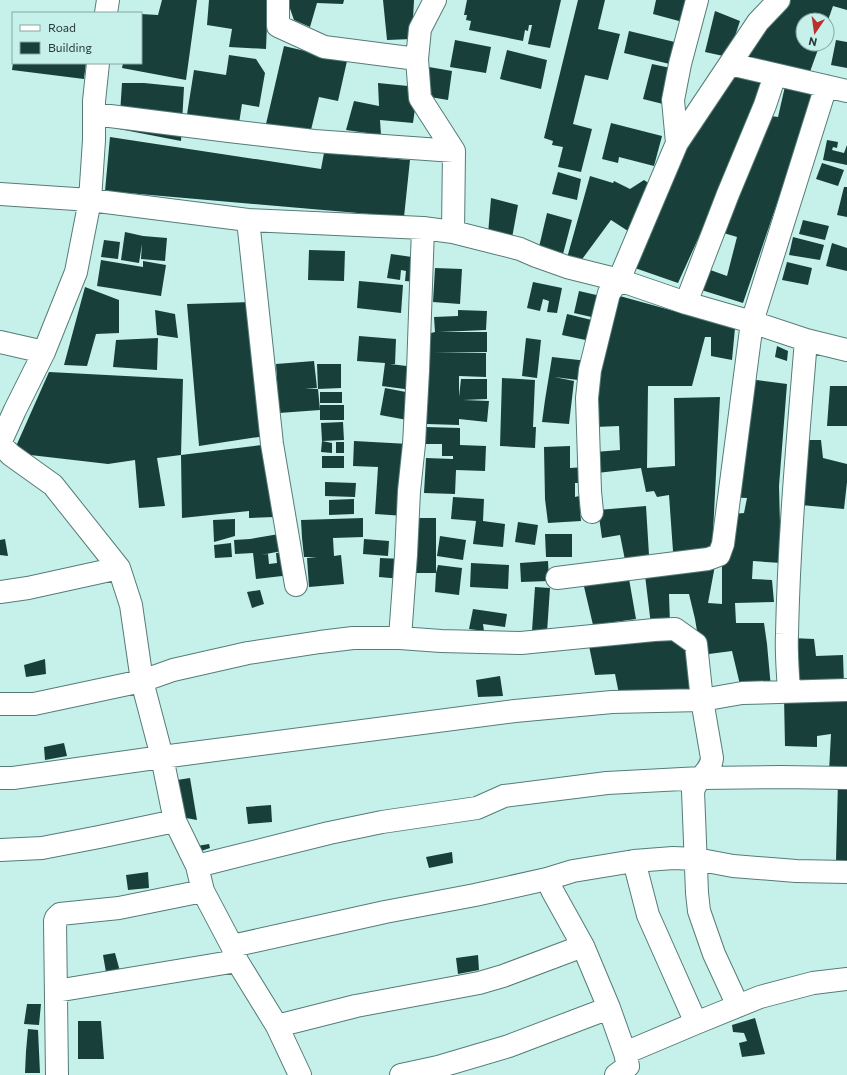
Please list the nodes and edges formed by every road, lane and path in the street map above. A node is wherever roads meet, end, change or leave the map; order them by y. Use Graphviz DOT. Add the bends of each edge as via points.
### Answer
graph roads {
  1 [pos="100,0"];
  2 [pos="108,0"];
  3 [pos="278,0"];
  4 [pos="435,0"];
  5 [pos="697,0"];
  6 [pos="780,0"];
  7 [pos="106,12"];
  8 [pos="417,59"];
  9 [pos="98,64"];
  10 [pos="730,64"];
  11 [pos="775,75"];
  12 [pos="837,89"];
  13 [pos="94,114"];
  14 [pos="677,143"];
  15 [pos="454,151"];
  16 [pos="0,194"];
  17 [pos="90,200"];
  18 [pos="248,220"];
  19 [pos="423,228"];
  20 [pos="453,232"];
  21 [pos="619,280"];
  22 [pos="686,303"];
  23 [pos="752,322"];
  24 [pos="806,340"];
  25 [pos="0,342"];
  26 [pos="847,350"];
  27 [pos="44,352"];
  28 [pos="8,409"];
  29 [pos="0,444"];
  30 [pos="592,512"];
  31 [pos="119,568"];
  32 [pos="557,578"];
  33 [pos="296,585"];
  34 [pos="0,592"];
  35 [pos="400,638"];
  36 [pos="142,681"];
  37 [pos="847,690"];
  38 [pos="789,692"];
  39 [pos="702,700"];
  40 [pos="0,704"];
  41 [pos="162,757"];
  42 [pos="0,778"];
  43 [pos="701,778"];
  44 [pos="847,778"];
  45 [pos="175,821"];
  46 [pos="0,850"];
  47 [pos="696,859"];
  48 [pos="634,861"];
  49 [pos="197,866"];
  50 [pos="847,872"];
  51 [pos="547,879"];
  52 [pos="203,891"];
  53 [pos="583,946"];
  54 [pos="235,953"];
  55 [pos="847,979"];
  56 [pos="56,991"];
  57 [pos="738,1006"];
  58 [pos="609,1008"];
  59 [pos="696,1023"];
  60 [pos="277,1026"];
  61 [pos="625,1067"];
  62 [pos="57,1075"];
  63 [pos="300,1075"];
  64 [pos="401,1075"];
  1 -- 2 [label="street"];
  2 -- 7 [label="street"];
  3 -- 8 [label="street" via="278,26 324,47"];
  4 -- 8 [label="street" via="420,29"];
  5 -- 14 [label="street" via="672,100"];
  6 -- 10 [label="street" via="758,22"];
  8 -- 15 [label="street" via="420,98"];
  9 -- 13 [label="street"];
  10 -- 11 [label="street"];
  10 -- 14 [label="street"];
  11 -- 12 [label="street"];
  11 -- 22 [label="street"];
  12 -- 23 [label="street"];
  13 -- 15 [label="street" via="306,140"];
  13 -- 17 [label="street"];
  14 -- 21 [label="street"];
  15 -- 20 [label="street"];
  16 -- 17 [label="street"];
  17 -- 18 [label="street"];
  17 -- 27 [label="street" via="76,272"];
  18 -- 19 [label="street"];
  18 -- 33 [label="street" via="272,444"];
  19 -- 20 [label="street"];
  19 -- 35 [label="street" via="414,444"];
  20 -- 21 [label="street" via="520,249 567,267"];
  21 -- 22 [label="street"];
  21 -- 30 [label="street" via="609,293 590,370 587,398"];
  22 -- 23 [label="street"];
  23 -- 24 [label="street"];
  23 -- 32 [label="street" via="723,544 719,555 708,559"];
  24 -- 26 [label="street"];
  24 -- 38 [label="street" via="791,534 787,635"];
  25 -- 27 [label="street"];
  27 -- 28 [label="street"];
  28 -- 29 [label="street"];
  29 -- 31 [label="street" via="11,456 53,485"];
  31 -- 34 [label="street"];
  31 -- 36 [label="street" via="131,605"];
  35 -- 36 [label="street" via="353,638 256,652 173,670"];
  35 -- 39 [label="street" via="521,643 675,630 696,644"];
  36 -- 40 [label="street" via="34,704"];
  36 -- 41 [label="street"];
  37 -- 38 [label="street"];
  38 -- 39 [label="street" via="742,693"];
  39 -- 41 [label="street" via="612,702 515,711"];
  39 -- 43 [label="street" via="712,764"];
  41 -- 42 [label="street"];
  41 -- 45 [label="street"];
  43 -- 44 [label="street"];
  43 -- 47 [label="street" via="692,790"];
  43 -- 49 [label="street" via="607,783 504,796 477,808 382,822"];
  45 -- 46 [label="street" via="42,848"];
  45 -- 49 [label="street"];
  47 -- 48 [label="street"];
  47 -- 50 [label="street" via="796,871"];
  47 -- 57 [label="street" via="699,911 714,954"];
  48 -- 51 [label="street" via="573,871"];
  48 -- 59 [label="street" via="648,915"];
  49 -- 52 [label="street"];
  51 -- 53 [label="street"];
  51 -- 54 [label="street" via="385,912"];
  52 -- 54 [label="street"];
  52 -- 56 [label="street" via="119,908 60,914 55,921"];
  53 -- 58 [label="street"];
  53 -- 60 [label="street" via="479,983 356,1006"];
  54 -- 56 [label="street"];
  54 -- 60 [label="street"];
  55 -- 57 [label="street" via="813,983 760,997"];
  56 -- 62 [label="street"];
  57 -- 59 [label="street"];
  58 -- 61 [label="street"];
  58 -- 64 [label="street" via="509,1046"];
  59 -- 61 [label="street"];
  60 -- 63 [label="street"];
}
